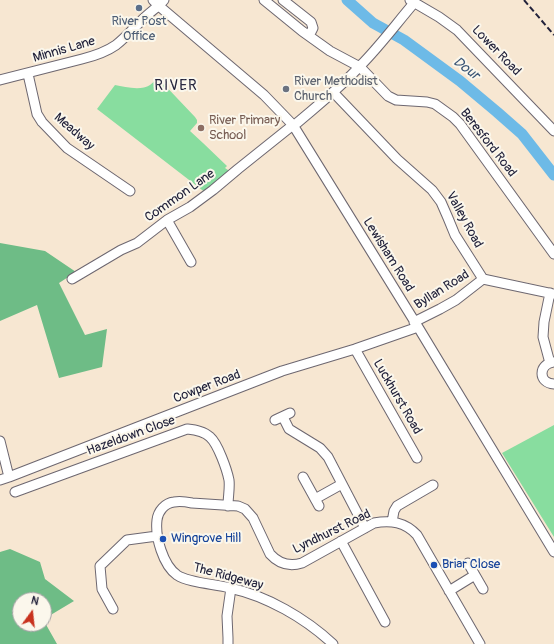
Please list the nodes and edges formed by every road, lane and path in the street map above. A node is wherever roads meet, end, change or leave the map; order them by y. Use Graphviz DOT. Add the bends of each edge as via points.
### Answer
graph roads {
  1 [pos="264,0"];
  2 [pos="283,0"];
  3 [pos="412,1"];
  4 [pos="159,2"];
  5 [pos="309,36"];
  6 [pos="360,67"];
  7 [pos="28,74"];
  8 [pos="0,80"];
  9 [pos="333,92"];
  10 [pos="293,125"];
  11 [pos="554,131"];
  12 [pos="130,191"];
  13 [pos="167,220"];
  14 [pos="554,254"];
  15 [pos="191,262"];
  16 [pos="72,279"];
  17 [pos="483,279"];
  18 [pos="552,294"];
  19 [pos="416,325"];
  20 [pos="355,349"];
  21 [pos="552,363"];
  22 [pos="554,384"];
  23 [pos="283,416"];
  24 [pos="0,441"];
  25 [pos="417,458"];
  26 [pos="303,477"];
  27 [pos="5,479"];
  28 [pos="342,484"];
  29 [pos="433,485"];
  30 [pos="15,492"];
  31 [pos="228,506"];
  32 [pos="162,508"];
  33 [pos="392,522"];
  34 [pos="365,528"];
  35 [pos="157,536"];
  36 [pos="341,541"];
  37 [pos="554,552"];
  38 [pos="468,563"];
  39 [pos="475,575"];
  40 [pos="231,588"];
  41 [pos="483,589"];
  42 [pos="449,590"];
  43 [pos="113,609"];
  44 [pos="385,622"];
  45 [pos="228,644"];
  46 [pos="333,644"];
  47 [pos="480,644"];
  1 -- 5 [label="street, Beresford Road"];
  2 -- 5 [label="street" via="311,22 313,28"];
  3 -- 6 [label="street, Common Lane"];
  3 -- 11 [label="street, Lower Road" via="457,30"];
  4 -- 7 [label="street, Minnis Lane" via="117,44 106,51"];
  4 -- 10 [label="street, Lewisham Road" via="264,95"];
  5 -- 6 [label="street, Beresford Road"];
  6 -- 9 [label="street, Common Lane"];
  6 -- 14 [label="street, Beresford Road" via="388,96 396,100 435,104 453,116"];
  7 -- 8 [label="street, Minnis Lane"];
  7 -- 12 [label="street, Meadway" via="37,114 42,122 67,148"];
  9 -- 10 [label="street, Common Lane"];
  9 -- 17 [label="street, Valley Road" via="397,159 432,190 441,202 455,235"];
  10 -- 13 [label="street, Common Lane" via="214,190"];
  10 -- 19 [label="street, Lewisham Road"];
  13 -- 15 [label="street"];
  13 -- 16 [label="street, Common Lane" via="136,243"];
  17 -- 18 [label="street"];
  17 -- 19 [label="street, Byllan Road" via="456,300"];
  18 -- 21 [label="street" via="544,322 543,337"];
  19 -- 20 [label="street, Cowper Road"];
  19 -- 37 [label="street, Lewisham Road"];
  20 -- 25 [label="street, Luckhurst Road"];
  20 -- 27 [label="street, Cowper Road" via="282,371"];
  21 -- 22 [label="street" via="546,365 542,374 547,382"];
  23 -- 28 [label="street" via="288,429 320,448 328,457"];
  24 -- 27 [label="street, Cowper Road"];
  26 -- 28 [label="street" via="317,503"];
  28 -- 34 [label="street"];
  29 -- 33 [label="street" via="396,506"];
  30 -- 31 [label="street, Hazeldown Close" via="187,429 200,431 215,442 229,480"];
  31 -- 32 [label="street, Lyndhurst Road" via="173,502"];
  31 -- 36 [label="street, Lyndhurst Road" via="238,506 250,513 270,554 280,563 302,563"];
  32 -- 35 [label="street, The Ridgeway" via="157,519"];
  33 -- 34 [label="street, Lyndhurst Road" via="374,523"];
  33 -- 42 [label="street, Lyndhurst Road" via="411,528 417,535"];
  34 -- 36 [label="street, Lyndhurst Road"];
  35 -- 40 [label="street, The Ridgeway" via="168,565 176,574 187,580"];
  35 -- 43 [label="street" via="128,540 100,566 102,589"];
  36 -- 44 [label="street"];
  38 -- 39 [label="street"];
  39 -- 41 [label="street"];
  39 -- 42 [label="street"];
  40 -- 45 [label="street" via="227,616"];
  40 -- 46 [label="street, The Ridgeway" via="255,596 297,616"];
  42 -- 47 [label="street, Lyndhurst Road"];
}
